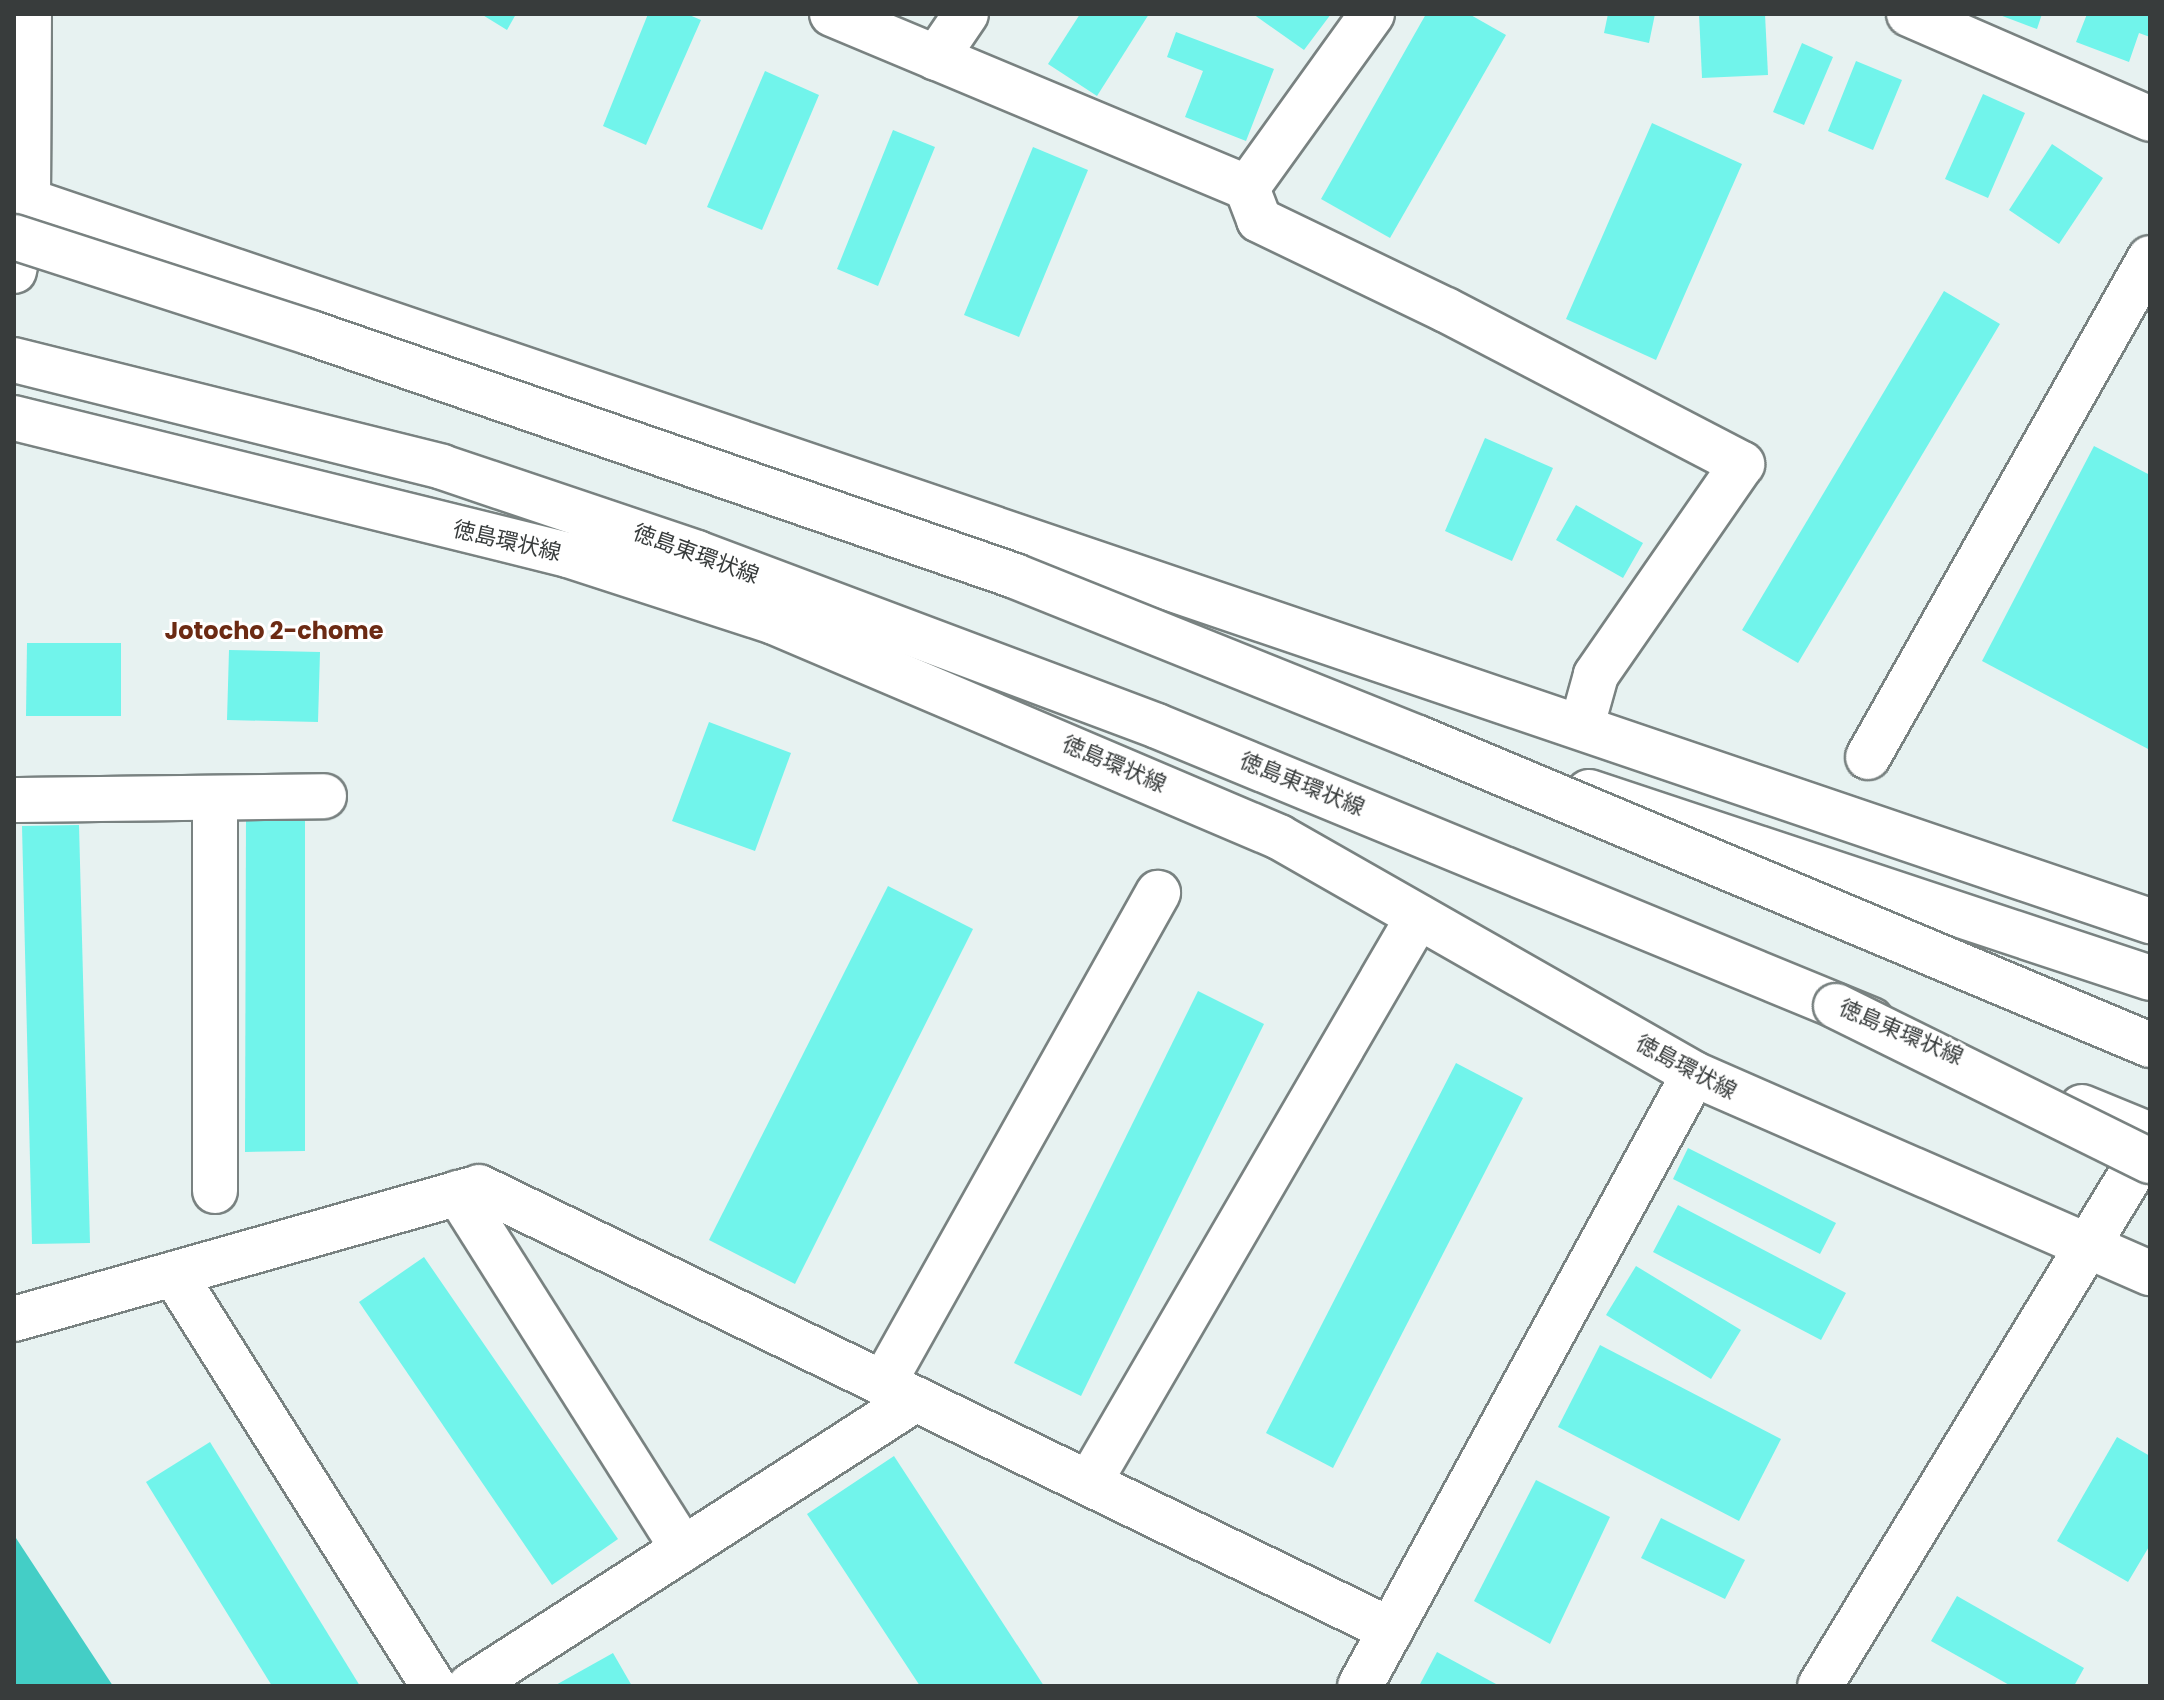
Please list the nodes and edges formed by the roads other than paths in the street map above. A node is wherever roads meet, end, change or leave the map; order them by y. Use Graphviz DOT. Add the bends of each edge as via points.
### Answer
graph roads {
  1 [pos="29,14"];
  2 [pos="832,14"];
  3 [pos="966,14"];
  4 [pos="1372,14"];
  5 [pos="1909,14"];
  6 [pos="936,58"];
  7 [pos="2150,119"];
  8 [pos="1247,188"];
  9 [pos="19,211"];
  10 [pos="2150,258"];
  11 [pos="14,271"];
  12 [pos="14,360"];
  13 [pos="14,418"];
  14 [pos="1582,725"];
  15 [pos="1418,738"];
  16 [pos="1868,757"];
  17 [pos="324,796"];
  18 [pos="14,800"];
  19 [pos="215,801"];
  20 [pos="1158,893"];
  21 [pos="1418,917"];
  22 [pos="2150,921"];
  23 [pos="2150,978"];
  24 [pos="1836,1006"];
  25 [pos="2150,1045"];
  26 [pos="1694,1074"];
  27 [pos="2150,1135"];
  28 [pos="2150,1143"];
  29 [pos="2150,1161"];
  30 [pos="215,1191"];
  31 [pos="458,1193"];
  32 [pos="2088,1247"];
  33 [pos="2150,1273"];
  34 [pos="174,1274"];
  35 [pos="14,1319"];
  36 [pos="900,1391"];
  37 [pos="1089,1483"];
  38 [pos="683,1549"];
  39 [pos="1391,1630"];
  40 [pos="433,1686"];
  41 [pos="470,1686"];
  42 [pos="1360,1686"];
  43 [pos="1820,1686"];
  1 -- 9 [label="main road"];
  2 -- 6 [label="main road"];
  3 -- 6 [label="main road"];
  4 -- 8 [label="main road"];
  5 -- 7 [label="main road"];
  6 -- 8 [label="main road"];
  8 -- 14 [label="main road" via="1259,220 1742,464 1596,675"];
  9 -- 11 [label="main road"];
  9 -- 14 [label="main road"];
  9 -- 15 [label="main road, bridge" via="340,343 1015,576"];
  10 -- 16 [label="main road"];
  12 -- 24 [label="main road, 徳島東環状線" via="442,467 697,553 1157,726"];
  13 -- 21 [label="main road, 徳島環状線" via="676,587 1190,796 1279,837"];
  14 -- 22 [label="main road"];
  15 -- 23 [label="main road, bridge" via="1736,838"];
  15 -- 25 [label="main road, bridge"];
  17 -- 19 [label="main road"];
  18 -- 19 [label="main road"];
  19 -- 30 [label="main road"];
  20 -- 36 [label="main road"];
  21 -- 26 [label="main road, 徳島環状線"];
  21 -- 37 [label="main road"];
  24 -- 27 [label="main road, 徳島東環状線, bridge"];
  24 -- 29 [label="main road, bridge"];
  26 -- 32 [label="main road, 徳島環状線"];
  26 -- 39 [label="main road"];
  28 -- 32 [label="main road"];
  31 -- 34 [label="main road"];
  31 -- 36 [label="main road" via="479,1187"];
  31 -- 38 [label="main road"];
  32 -- 33 [label="main road, 徳島環状線"];
  32 -- 43 [label="main road"];
  34 -- 35 [label="main road"];
  34 -- 40 [label="main road"];
  36 -- 37 [label="main road"];
  36 -- 38 [label="main road"];
  37 -- 39 [label="main road"];
  38 -- 41 [label="main road"];
  39 -- 42 [label="main road"];
}
